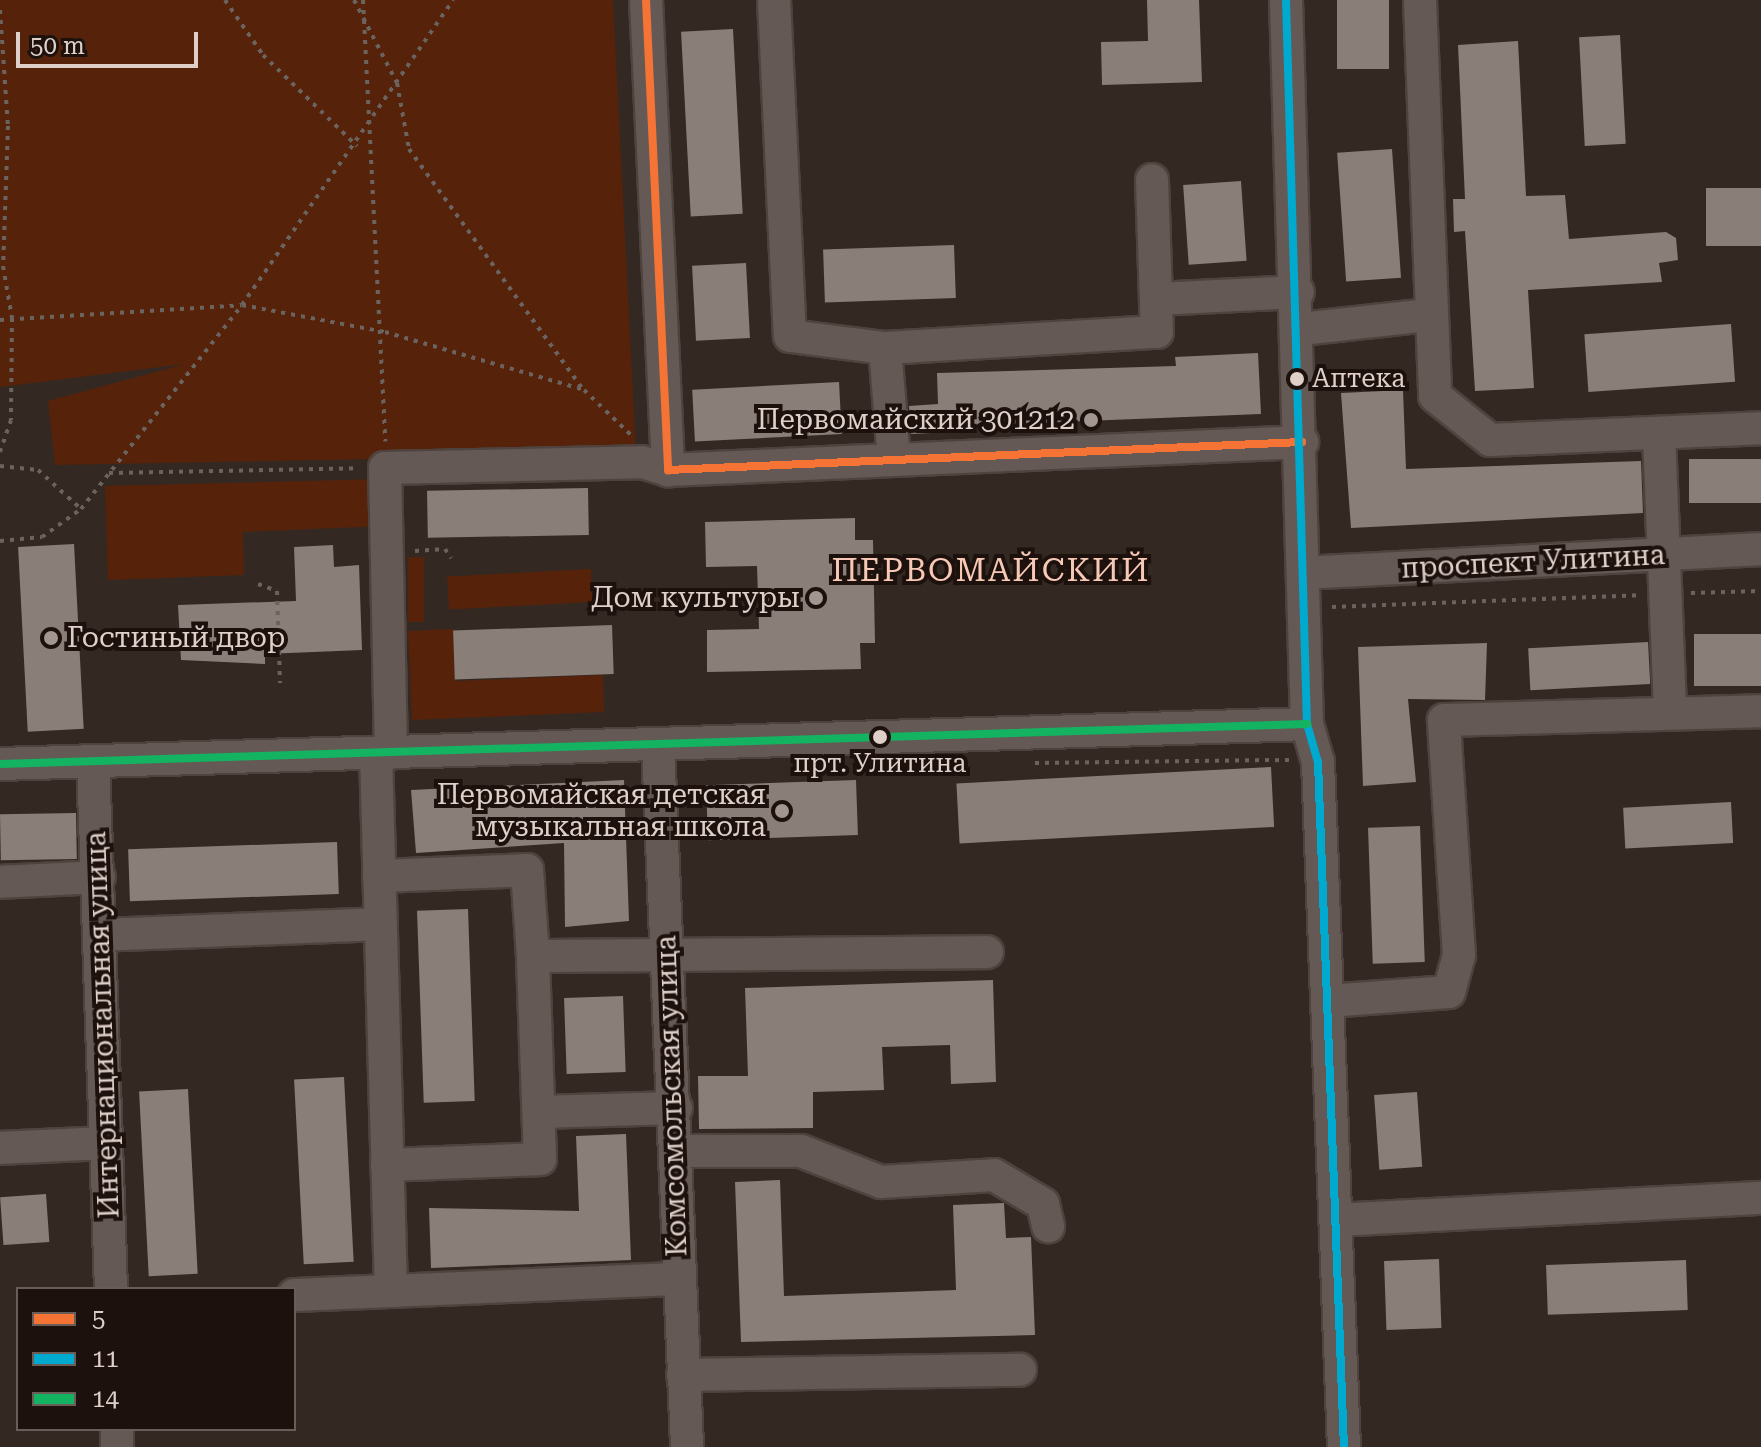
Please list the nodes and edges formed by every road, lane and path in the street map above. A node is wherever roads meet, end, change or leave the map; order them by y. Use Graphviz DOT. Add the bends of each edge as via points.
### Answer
graph roads {
  1 [pos="225,0"];
  2 [pos="354,0"];
  3 [pos="363,0"];
  4 [pos="453,0"];
  5 [pos="646,0"];
  6 [pos="774,0"];
  7 [pos="1286,0"];
  8 [pos="1420,0"];
  9 [pos="0,10"];
  10 [pos="364,15"];
  11 [pos="397,83"];
  12 [pos="371,121"];
  13 [pos="357,146"];
  14 [pos="1152,180"];
  15 [pos="1298,292"];
  16 [pos="1156,299"];
  17 [pos="242,305"];
  18 [pos="1427,315"];
  19 [pos="12,318"];
  20 [pos="0,320"];
  21 [pos="1301,329"];
  22 [pos="385,332"];
  23 [pos="885,348"];
  24 [pos="584,390"];
  25 [pos="1761,428"];
  26 [pos="385,434"];
  27 [pos="1659,435"];
  28 [pos="636,440"];
  29 [pos="1302,442"];
  30 [pos="0,452"];
  31 [pos="894,460"];
  32 [pos="0,466"];
  33 [pos="385,468"];
  34 [pos="668,470"];
  35 [pos="109,473"];
  36 [pos="81,509"];
  37 [pos="0,541"];
  38 [pos="1761,549"];
  39 [pos="386,552"];
  40 [pos="1665,555"];
  41 [pos="451,558"];
  42 [pos="1304,573"];
  43 [pos="258,584"];
  44 [pos="1761,591"];
  45 [pos="1666,594"];
  46 [pos="1329,622"];
  47 [pos="280,683"];
  48 [pos="1670,710"];
  49 [pos="1761,711"];
  50 [pos="1307,724"];
  51 [pos="658,745"];
  52 [pos="383,753"];
  53 [pos="1298,760"];
  54 [pos="93,761"];
  55 [pos="1026,763"];
  56 [pos="0,764"];
  57 [pos="379,876"];
  58 [pos="99,877"];
  59 [pos="0,882"];
  60 [pos="381,924"];
  61 [pos="99,935"];
  62 [pos="987,952"];
  63 [pos="533,956"];
  64 [pos="669,956"];
  65 [pos="1328,1001"];
  66 [pos="676,1108"];
  67 [pos="539,1112"];
  68 [pos="106,1143"];
  69 [pos="0,1148"];
  70 [pos="676,1151"];
  71 [pos="387,1165"];
  72 [pos="1761,1198"];
  73 [pos="1337,1220"];
  74 [pos="1048,1226"];
  75 [pos="677,1279"];
  76 [pos="111,1287"];
  77 [pos="391,1291"];
  78 [pos="296,1295"];
  79 [pos="1020,1370"];
  80 [pos="683,1375"];
  81 [pos="687,1447"];
  82 [pos="1344,1447"];
  1 -- 13 [label="path" via="263,55"];
  2 -- 10 [label="path"];
  3 -- 10 [label="path"];
  4 -- 11 [label="path"];
  5 -- 34 [label="street"];
  6 -- 23 [label="street" via="790,336"];
  7 -- 15 [label="street"];
  8 -- 18 [label="street"];
  9 -- 19 [label="path" via="8,126 3,266"];
  10 -- 11 [label="path"];
  10 -- 12 [label="path"];
  11 -- 12 [label="path"];
  11 -- 24 [label="path" via="409,149"];
  12 -- 13 [label="path"];
  12 -- 22 [label="path"];
  13 -- 17 [label="path"];
  14 -- 16 [label="street"];
  15 -- 16 [label="street"];
  15 -- 21 [label="street"];
  16 -- 23 [label="street" via="1157,332"];
  17 -- 19 [label="path"];
  17 -- 22 [label="path"];
  17 -- 35 [label="path"];
  18 -- 21 [label="street"];
  18 -- 27 [label="street" via="1435,396 1490,440"];
  19 -- 20 [label="path"];
  19 -- 30 [label="path" via="11,420"];
  21 -- 29 [label="street"];
  22 -- 24 [label="path"];
  22 -- 26 [label="path"];
  23 -- 31 [label="street"];
  24 -- 28 [label="path"];
  25 -- 27 [label="street"];
  27 -- 40 [label="street"];
  29 -- 31 [label="street"];
  29 -- 42 [label="street"];
  31 -- 34 [label="street"];
  32 -- 36 [label="path" via="38,470"];
  33 -- 34 [label="street" via="642,462"];
  33 -- 35 [label="path"];
  33 -- 39 [label="street"];
  35 -- 36 [label="path"];
  36 -- 37 [label="path" via="42,537"];
  38 -- 40 [label="street, проспект Улитина"];
  39 -- 41 [label="path" via="445,549"];
  39 -- 52 [label="street"];
  40 -- 42 [label="street, проспект Улитина"];
  40 -- 45 [label="street"];
  42 -- 50 [label="street"];
  43 -- 47 [label="path" via="277,591"];
  44 -- 45 [label="path"];
  45 -- 46 [label="path" via="1328,607"];
  45 -- 48 [label="street"];
  48 -- 49 [label="street"];
  48 -- 65 [label="street" via="1444,720 1459,955 1449,992"];
  50 -- 51 [label="street"];
  50 -- 65 [label="street" via="1318,762"];
  51 -- 52 [label="street"];
  51 -- 64 [label="street, Комсомольская улица"];
  52 -- 54 [label="street"];
  52 -- 57 [label="street"];
  53 -- 55 [label="path"];
  54 -- 56 [label="street"];
  54 -- 58 [label="street, Интернациональная улица"];
  57 -- 60 [label="street"];
  57 -- 63 [label="street" via="527,870"];
  58 -- 59 [label="street"];
  58 -- 61 [label="street, Интернациональная улица"];
  60 -- 61 [label="street"];
  60 -- 71 [label="street"];
  61 -- 68 [label="street, Интернациональная улица"];
  62 -- 64 [label="street"];
  63 -- 64 [label="street"];
  63 -- 67 [label="street"];
  64 -- 66 [label="street, Комсомольская улица"];
  65 -- 73 [label="street"];
  66 -- 67 [label="street"];
  66 -- 70 [label="street, Комсомольская улица"];
  67 -- 71 [label="street" via="540,1159"];
  68 -- 69 [label="street"];
  68 -- 76 [label="street, Интернациональная улица"];
  70 -- 74 [label="street" via="801,1151 881,1182 994,1175 1043,1204"];
  70 -- 75 [label="street, Комсомольская улица"];
  71 -- 77 [label="street"];
  72 -- 73 [label="street"];
  73 -- 82 [label="street"];
  75 -- 77 [label="street"];
  75 -- 80 [label="street, Комсомольская улица"];
  77 -- 78 [label="street"];
  79 -- 80 [label="street"];
  80 -- 81 [label="street, Комсомольская улица"];
}
